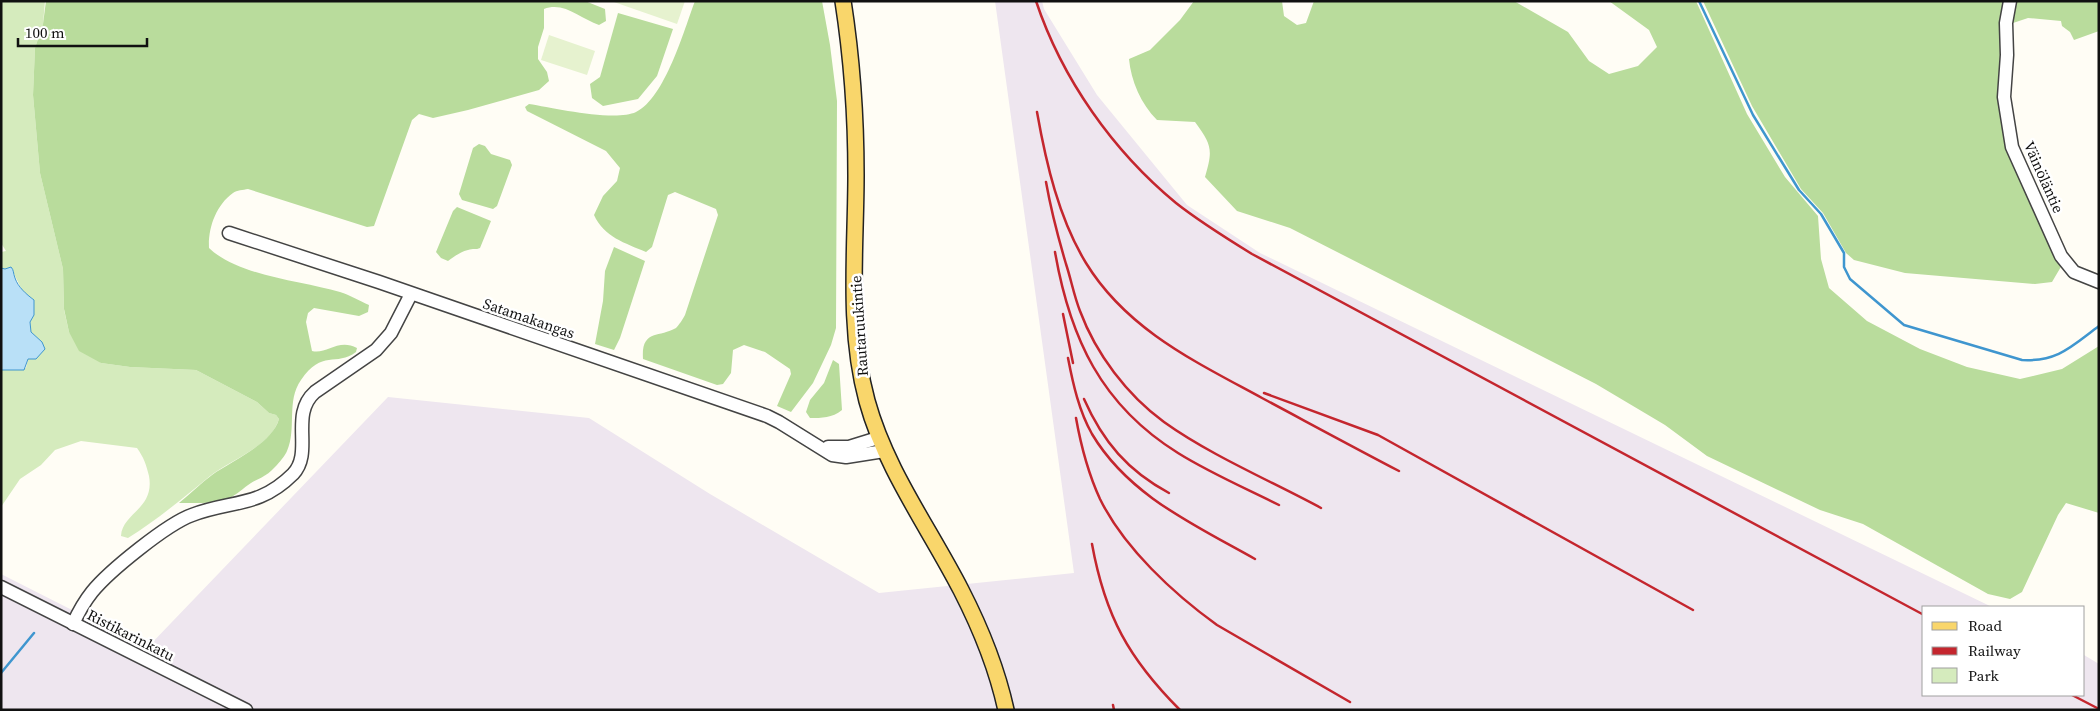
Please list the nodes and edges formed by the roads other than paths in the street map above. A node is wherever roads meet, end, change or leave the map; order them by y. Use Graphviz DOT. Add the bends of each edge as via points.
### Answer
graph roads {
  1 [pos="842,1"];
  2 [pos="2010,1"];
  3 [pos="229,233"];
  4 [pos="2099,282"];
  5 [pos="411,294"];
  6 [pos="881,444"];
  7 [pos="1,587"];
  8 [pos="73,624"];
  9 [pos="246,710"];
  10 [pos="1006,710"];
  1 -- 6 [label="main road, Rautaruukintie" via="855,104 857,347 864,387"];
  2 -- 4 [label="street, Väinöläntie" via="2006,23 2004,98 2012,147 2061,256 2074,272"];
  3 -- 5 [label="street, Satamakangas"];
  5 -- 6 [label="street, Satamakangas" via="767,416 813,443 841,448"];
  5 -- 8 [label="street" via="391,333 376,350 308,400 302,422 300,458 292,475 257,499 192,514 173,525 107,577 87,599"];
  6 -- 10 [label="main road, Rautaruukintie" via="964,597 990,659"];
  7 -- 8 [label="street, Ristikarinkatu"];
  8 -- 9 [label="street, Ristikarinkatu"];
}
